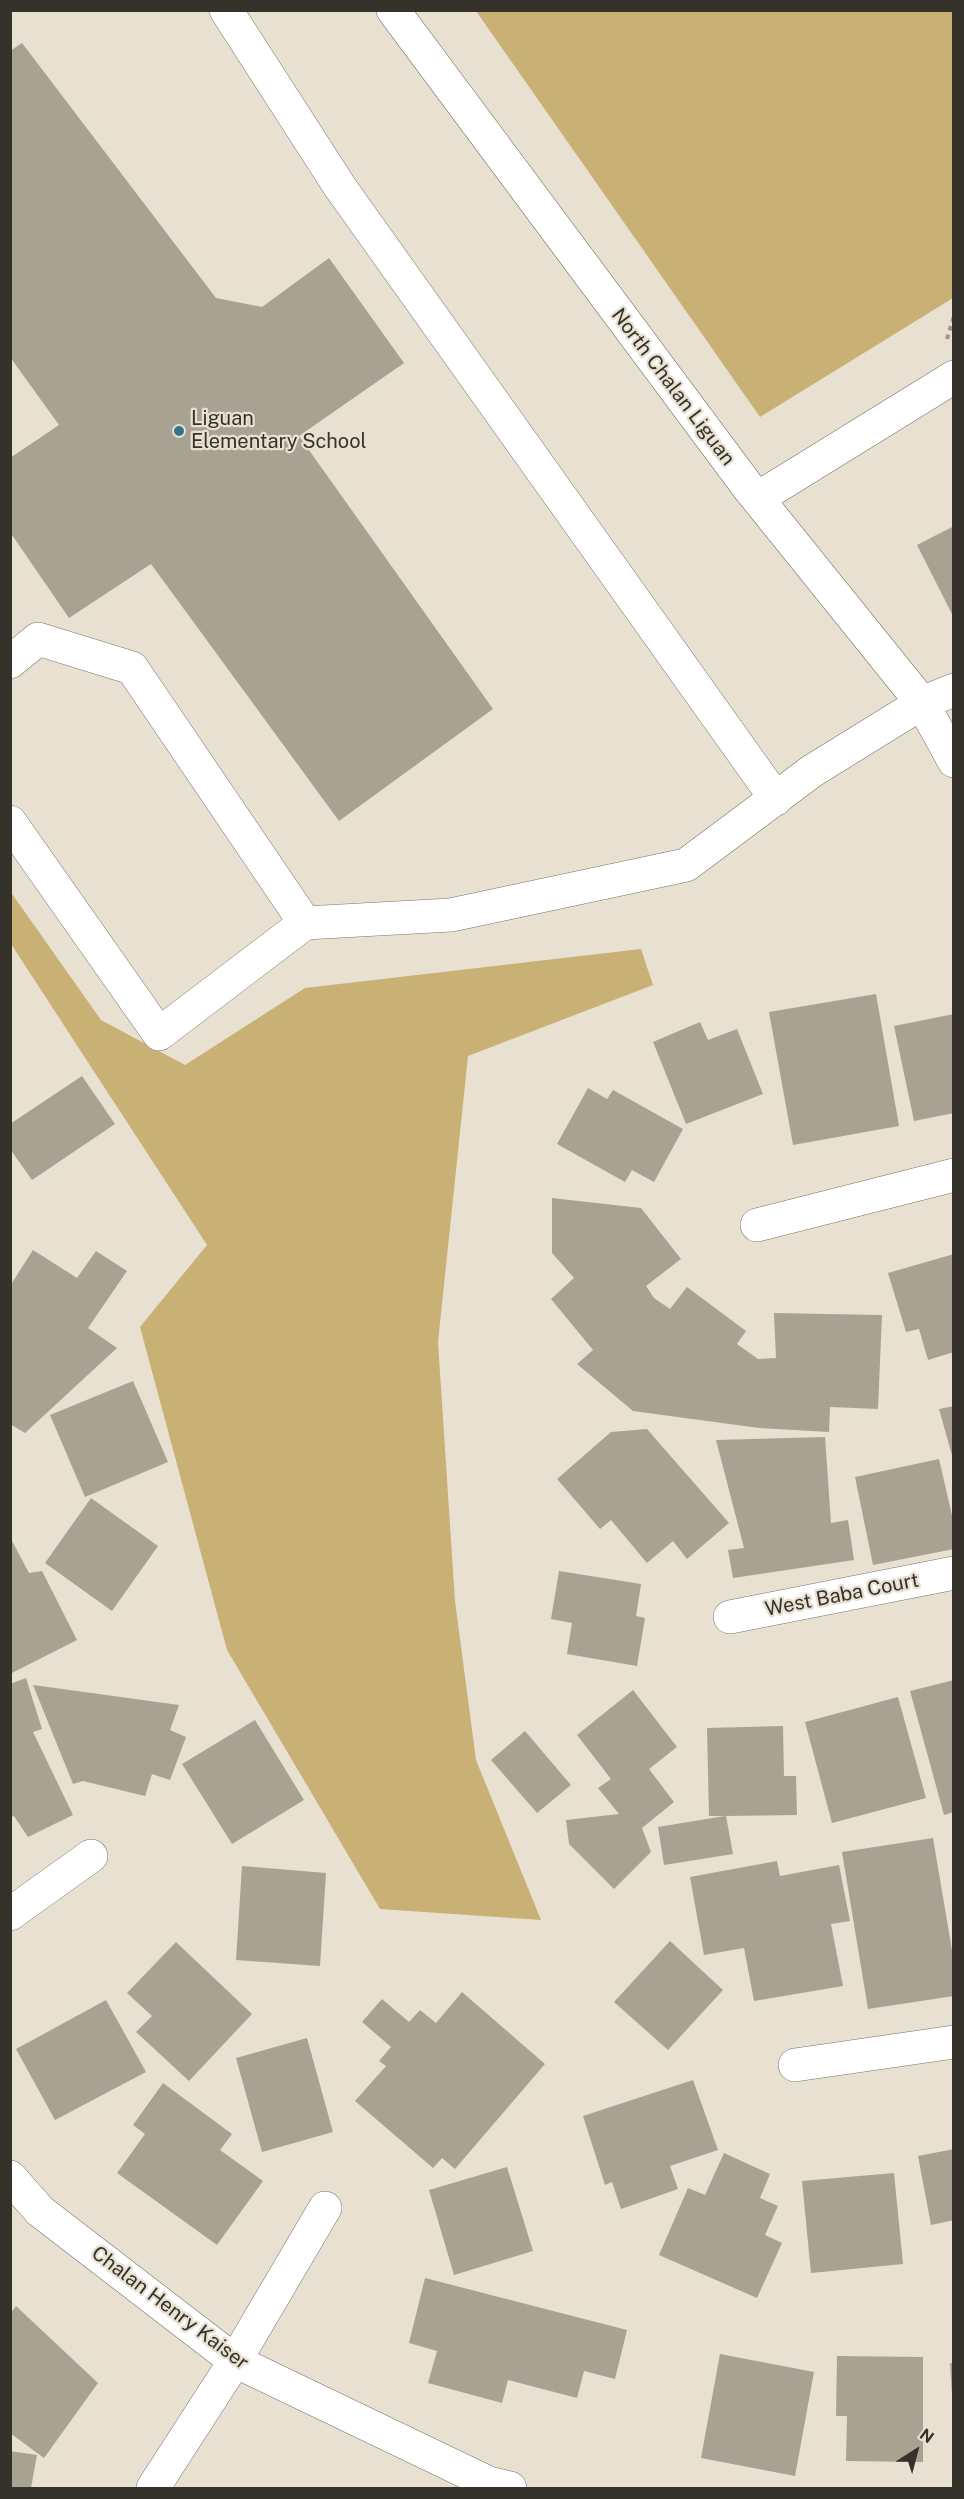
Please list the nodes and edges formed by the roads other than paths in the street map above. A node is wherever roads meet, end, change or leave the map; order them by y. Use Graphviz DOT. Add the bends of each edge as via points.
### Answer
graph roads {
  1 [pos="226,10"];
  2 [pos="393,10"];
  3 [pos="954,377"];
  4 [pos="758,498"];
  5 [pos="10,662"];
  6 [pos="954,690"];
  7 [pos="922,704"];
  8 [pos="954,761"];
  9 [pos="776,799"];
  10 [pos="10,822"];
  11 [pos="304,923"];
  12 [pos="954,1175"];
  13 [pos="757,1225"];
  14 [pos="954,1573"];
  15 [pos="730,1617"];
  16 [pos="91,1856"];
  17 [pos="10,1914"];
  18 [pos="954,2042"];
  19 [pos="795,2065"];
  20 [pos="10,2177"];
  21 [pos="325,2208"];
  22 [pos="235,2361"];
  23 [pos="153,2488"];
  24 [pos="510,2488"];
  1 -- 9 [label="street" via="340,187"];
  2 -- 4 [label="street, North Chalan Liguan"];
  3 -- 4 [label="street"];
  4 -- 7 [label="street, North Chalan Liguan"];
  5 -- 11 [label="street" via="38,639 132,668"];
  6 -- 7 [label="street"];
  7 -- 8 [label="street, North Chalan Liguan"];
  7 -- 9 [label="street" via="812,771"];
  9 -- 11 [label="street" via="686,866 451,915"];
  10 -- 11 [label="street" via="159,1034"];
  12 -- 13 [label="street"];
  14 -- 15 [label="street, West Baba Court"];
  16 -- 17 [label="street"];
  18 -- 19 [label="street"];
  20 -- 22 [label="street, Chalan Henry Kaiser" via="40,2211"];
  21 -- 22 [label="street"];
  22 -- 23 [label="street"];
  22 -- 24 [label="street, Chalan Henry Kaiser" via="489,2483"];
}
